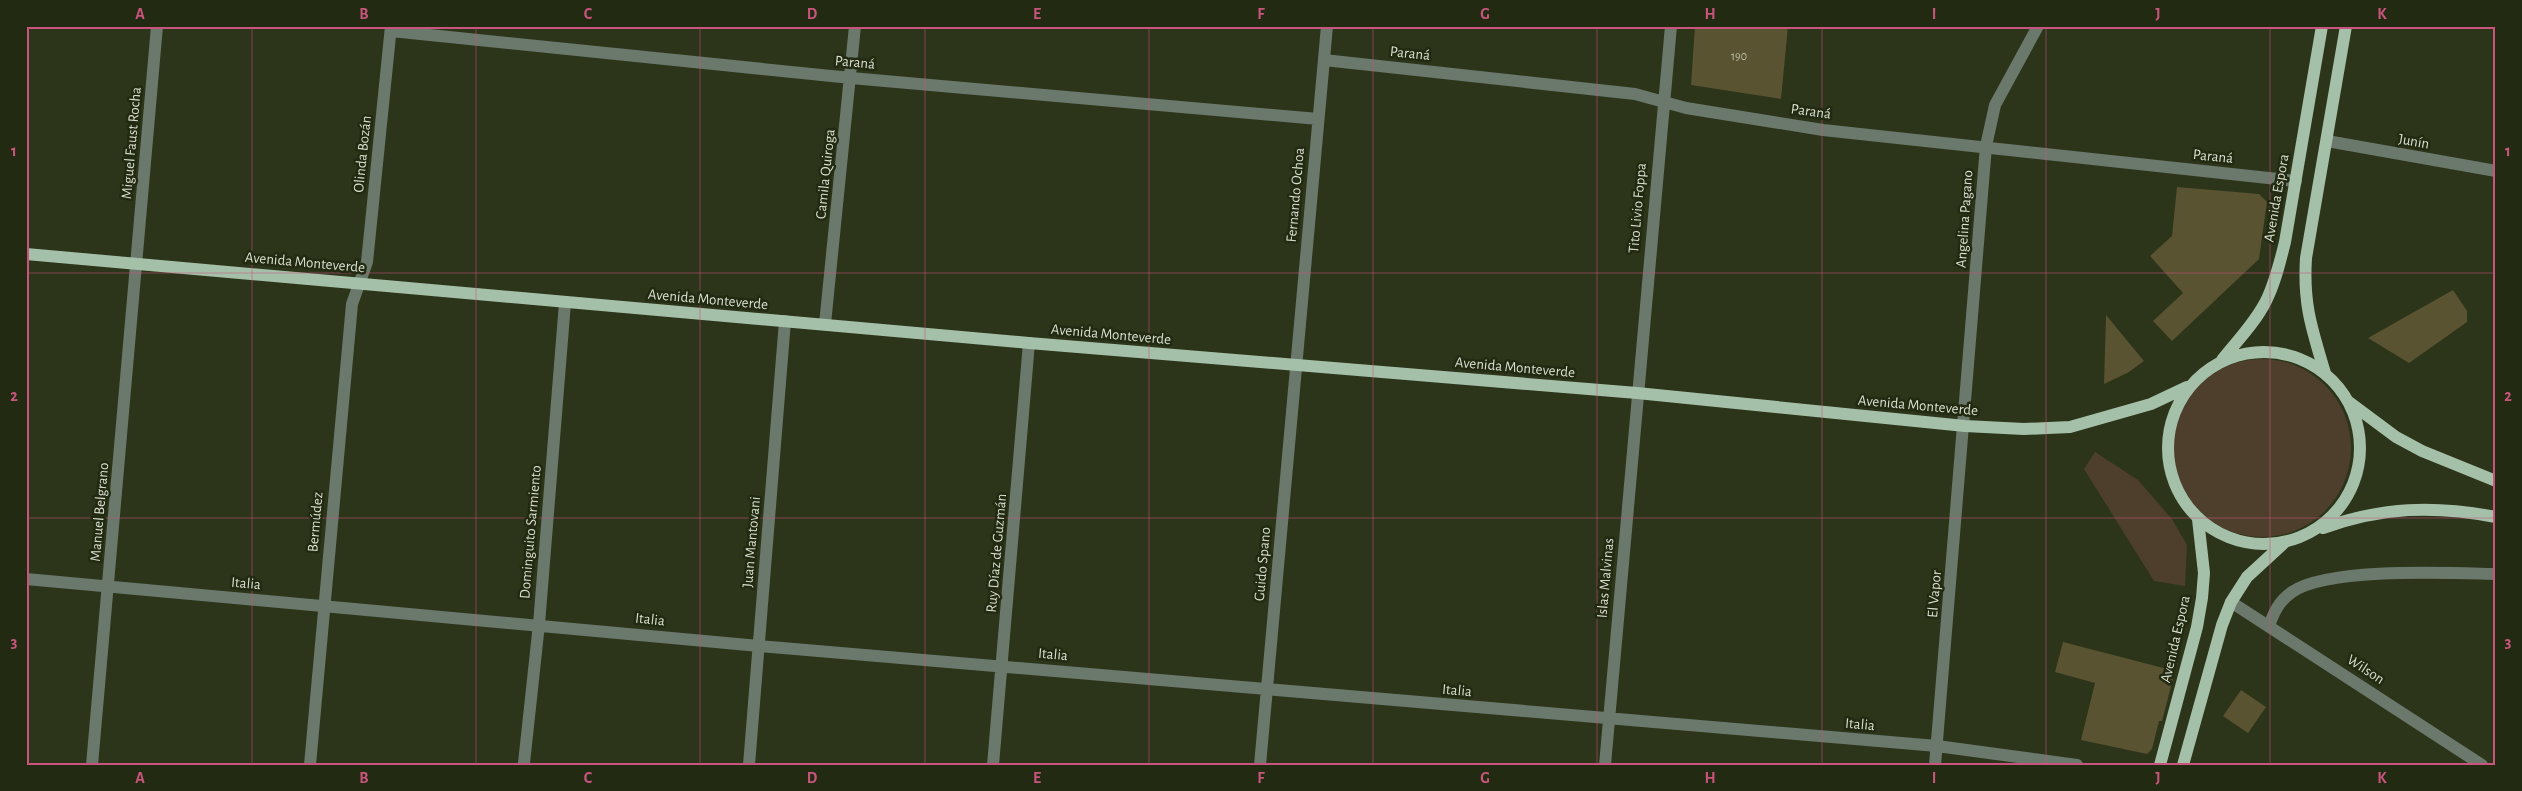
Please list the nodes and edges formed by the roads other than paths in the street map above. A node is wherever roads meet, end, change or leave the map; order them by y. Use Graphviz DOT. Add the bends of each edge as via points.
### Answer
graph roads {
  1 [pos="157,26"];
  2 [pos="855,26"];
  3 [pos="1327,26"];
  4 [pos="1671,26"];
  5 [pos="2038,26"];
  6 [pos="2322,26"];
  7 [pos="2346,26"];
  8 [pos="391,29"];
  9 [pos="1324,60"];
  10 [pos="851,78"];
  11 [pos="1664,102"];
  12 [pos="1318,119"];
  13 [pos="2327,140"];
  14 [pos="1986,146"];
  15 [pos="2496,171"];
  16 [pos="2296,181"];
  17 [pos="26,254"];
  18 [pos="138,263"];
  19 [pos="360,284"];
  20 [pos="565,303"];
  21 [pos="785,321"];
  22 [pos="825,324"];
  23 [pos="1029,343"];
  24 [pos="2222,360"];
  25 [pos="1297,366"];
  26 [pos="2325,373"];
  27 [pos="2187,387"];
  28 [pos="1637,393"];
  29 [pos="2349,401"];
  30 [pos="1964,426"];
  31 [pos="2496,481"];
  32 [pos="2496,517"];
  33 [pos="2198,519"];
  34 [pos="2316,530"];
  35 [pos="2285,542"];
  36 [pos="2496,574"];
  37 [pos="26,579"];
  38 [pos="109,587"];
  39 [pos="2231,602"];
  40 [pos="324,606"];
  41 [pos="538,624"];
  42 [pos="2269,626"];
  43 [pos="759,646"];
  44 [pos="1002,666"];
  45 [pos="1267,688"];
  46 [pos="1609,720"];
  47 [pos="1937,746"];
  48 [pos="524,763"];
  49 [pos="92,765"];
  50 [pos="310,765"];
  51 [pos="749,765"];
  52 [pos="993,765"];
  53 [pos="1260,765"];
  54 [pos="1605,765"];
  55 [pos="1935,765"];
  56 [pos="2077,765"];
  57 [pos="2160,765"];
  58 [pos="2184,765"];
  59 [pos="2482,765"];
  1 -- 18 [label="street, Miguel Faust Rocha"];
  2 -- 10 [label="street, Camila Quiroga"];
  3 -- 9 [label="street, Fernando Ochoa"];
  4 -- 11 [label="street, Tito Livio Foppa"];
  5 -- 14 [label="street, Angelina Pagano" via="1994,105"];
  6 -- 16 [label="main road, Avenida Espora"];
  7 -- 13 [label="main road"];
  8 -- 10 [label="street, Paraná"];
  8 -- 19 [label="street, Olinda Bozán" via="366,262"];
  9 -- 11 [label="street, Paraná" via="1635,94"];
  9 -- 12 [label="street, Fernando Ochoa"];
  10 -- 12 [label="street, Paraná"];
  10 -- 22 [label="street, Camila Quiroga"];
  11 -- 14 [label="street, Paraná" via="1823,130"];
  11 -- 28 [label="street, Tito Livio Foppa"];
  12 -- 25 [label="street, Fernando Ochoa"];
  13 -- 15 [label="street, Junín"];
  13 -- 26 [label="main road" via="2306,258 2305,285 2307,311"];
  14 -- 16 [label="street, Paraná"];
  14 -- 30 [label="street, Angelina Pagano"];
  16 -- 24 [label="main road, Avenida Espora" via="2286,242 2266,301"];
  17 -- 18 [label="main road, Avenida Monteverde"];
  18 -- 19 [label="main road, Avenida Monteverde"];
  18 -- 38 [label="street, Manuel Belgrano"];
  19 -- 20 [label="main road, Avenida Monteverde"];
  19 -- 40 [label="street, Bermúdez" via="352,304"];
  20 -- 21 [label="main road, Avenida Monteverde"];
  20 -- 41 [label="street, Dominguito Sarmiento"];
  21 -- 22 [label="main road, Avenida Monteverde"];
  21 -- 43 [label="street, Juan Mantovani"];
  22 -- 23 [label="main road, Avenida Monteverde"];
  23 -- 25 [label="main road, Avenida Monteverde"];
  23 -- 44 [label="street, Ruy Díaz de Guzmán"];
  24 -- 26 [label="main road" via="2248,352 2275,351 2302,358"];
  24 -- 27 [label="main road"];
  25 -- 28 [label="main road, Avenida Monteverde"];
  25 -- 45 [label="street, Guido Spano"];
  26 -- 29 [label="main road"];
  27 -- 30 [label="main road, Avenida Monteverde" via="2151,404 2070,426 2024,429"];
  27 -- 33 [label="main road" via="2173,412 2167,450 2169,469 2180,496"];
  28 -- 30 [label="main road, Avenida Monteverde"];
  28 -- 46 [label="street, Islas Malvinas"];
  29 -- 31 [label="main road" via="2396,437"];
  29 -- 34 [label="main road" via="2359,428 2361,458 2353,486 2338,511"];
  30 -- 47 [label="street, El Vapor"];
  32 -- 34 [label="main road" via="2437,509 2407,510 2358,516"];
  33 -- 35 [label="main road" via="2224,536 2254,544"];
  33 -- 57 [label="main road, Avenida Espora" via="2204,573 2202,598"];
  34 -- 35 [label="main road"];
  35 -- 39 [label="main road" via="2247,577"];
  36 -- 42 [label="street" via="2406,573 2314,582 2293,591 2280,602"];
  37 -- 38 [label="street, Italia"];
  38 -- 40 [label="street, Italia"];
  38 -- 49 [label="street, Manuel Belgrano"];
  39 -- 42 [label="street, Wilson"];
  39 -- 58 [label="main road"];
  40 -- 41 [label="street, Italia"];
  40 -- 50 [label="street, Bermúdez"];
  41 -- 43 [label="street, Italia"];
  41 -- 48 [label="street, Dominguito Sarmiento"];
  42 -- 59 [label="street, Wilson"];
  43 -- 44 [label="street, Italia"];
  43 -- 51 [label="street, Juan Mantovani"];
  44 -- 45 [label="street, Italia"];
  44 -- 52 [label="street, Ruy Díaz de Guzmán"];
  45 -- 46 [label="street, Italia"];
  45 -- 53 [label="street, Guido Spano"];
  46 -- 47 [label="street, Italia"];
  46 -- 54 [label="street, Islas Malvinas"];
  47 -- 55 [label="street, El Vapor"];
  47 -- 56 [label="street, Italia"];
}
